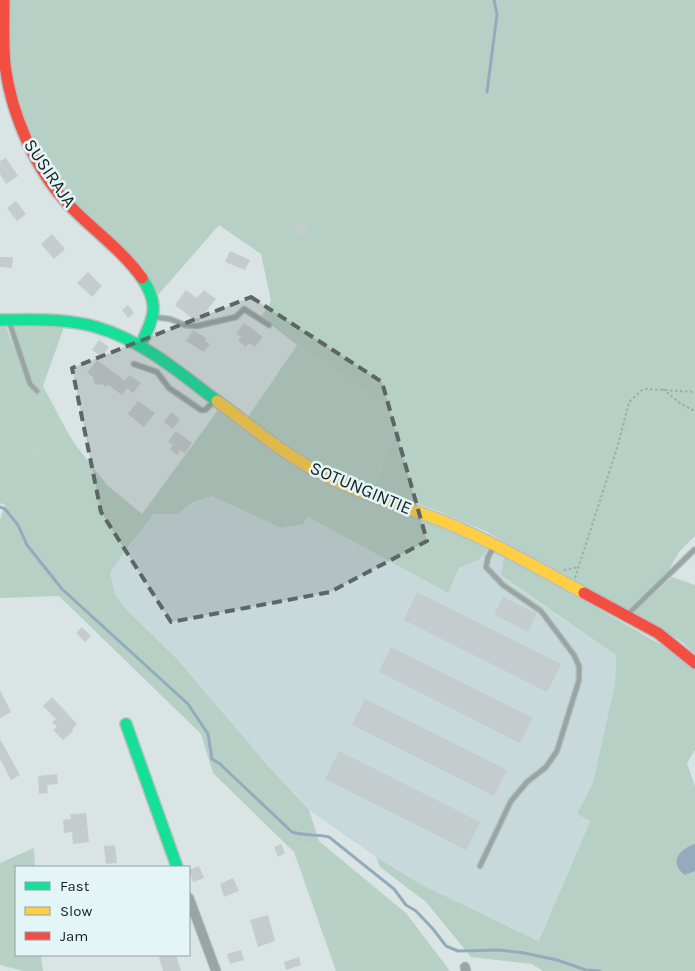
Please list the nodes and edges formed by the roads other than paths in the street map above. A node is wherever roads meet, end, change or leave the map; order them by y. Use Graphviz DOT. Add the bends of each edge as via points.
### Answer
graph roads {
  1 [pos="4,0"];
  2 [pos="153,317"];
  3 [pos="4,320"];
  4 [pos="269,325"];
  5 [pos="140,346"];
  6 [pos="134,364"];
  7 [pos="37,391"];
  8 [pos="215,400"];
  9 [pos="496,544"];
  10 [pos="694,550"];
  11 [pos="626,616"];
  12 [pos="695,662"];
  13 [pos="126,724"];
  14 [pos="178,866"];
  15 [pos="480,866"];
  16 [pos="190,901"];
  17 [pos="216,971"];
  1 -- 2 [label="street, SUSIRAJA" via="5,64 22,130 67,204 140,273 150,291"];
  2 -- 4 [label="lane" via="196,326 236,317 244,309"];
  2 -- 5 [label="street"];
  3 -- 5 [label="street, SOTUNGINTIE" via="64,321 96,327"];
  3 -- 7 [label="lane" via="30,384"];
  5 -- 8 [label="street, SOTUNGINTIE"];
  6 -- 8 [label="lane" via="157,372 169,388 201,410"];
  8 -- 9 [label="street, SOTUNGINTIE" via="294,458 322,474"];
  9 -- 11 [label="street, SOTUNGINTIE"];
  9 -- 15 [label="lane" via="486,567 503,585 541,611 574,655 580,680 557,751 546,768 527,782 512,801"];
  10 -- 11 [label="lane"];
  11 -- 12 [label="street, SOTUNGINTIE" via="658,633"];
  13 -- 14 [label="street"];
  16 -- 17 [label="street"];
}
